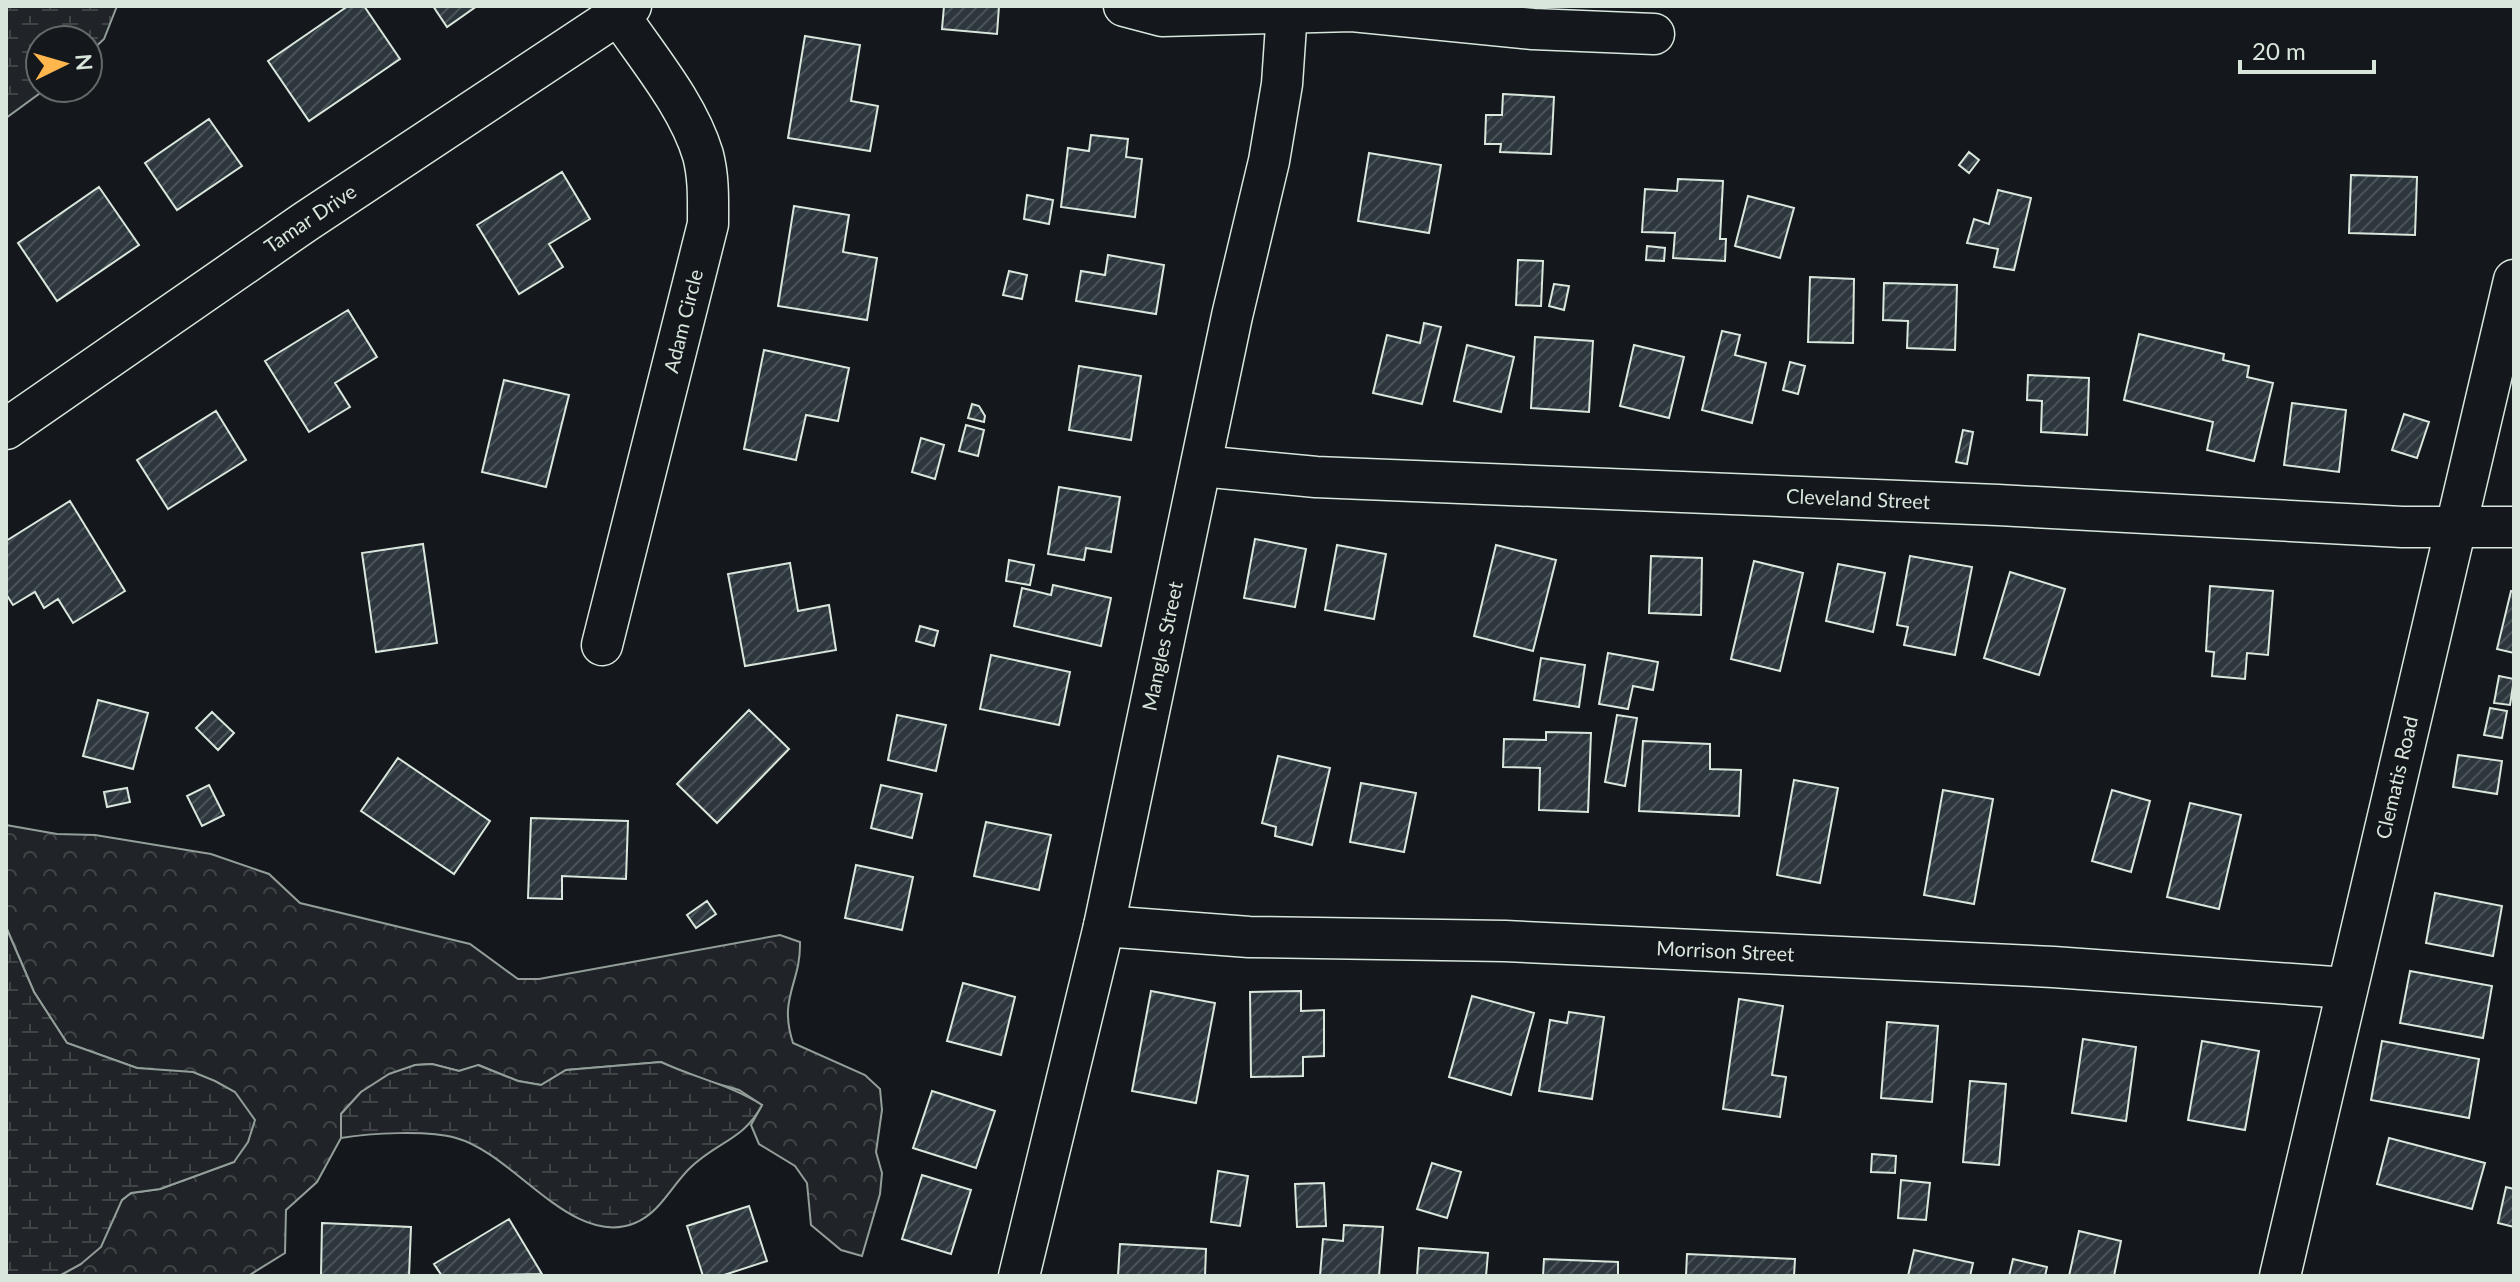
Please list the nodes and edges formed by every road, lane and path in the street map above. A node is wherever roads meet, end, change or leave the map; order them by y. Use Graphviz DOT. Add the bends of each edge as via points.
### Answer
graph roads {
  1 [pos="1124,6"];
  2 [pos="625,10"];
  3 [pos="1287,11"];
  4 [pos="1654,34"];
  5 [pos="2514,280"];
  6 [pos="6,429"];
  7 [pos="1201,466"];
  8 [pos="2456,526"];
  9 [pos="2514,527"];
  10 [pos="602,645"];
  11 [pos="1104,926"];
  12 [pos="2347,988"];
  13 [pos="1019,1276"];
  14 [pos="2280,1276"];
  1 -- 3 [label="street" via="1162,16"];
  2 -- 6 [label="street, Tamar Drive"];
  2 -- 10 [label="street, Adam Circle" via="694,133 706,168 708,214"];
  3 -- 4 [label="street"];
  3 -- 7 [label="street, Mangles Street" via="1269,161"];
  5 -- 8 [label="street, Clematis Road"];
  7 -- 8 [label="street, Cleveland Street" via="1316,477"];
  7 -- 11 [label="street, Mangles Street"];
  8 -- 9 [label="street, Cleveland Street"];
  8 -- 12 [label="street, Clematis Road"];
  11 -- 12 [label="street, Morrison Street" via="1249,937 1505,941 2053,967"];
  11 -- 13 [label="street, Mangles Street"];
  12 -- 14 [label="street, Clematis Road"];
}
